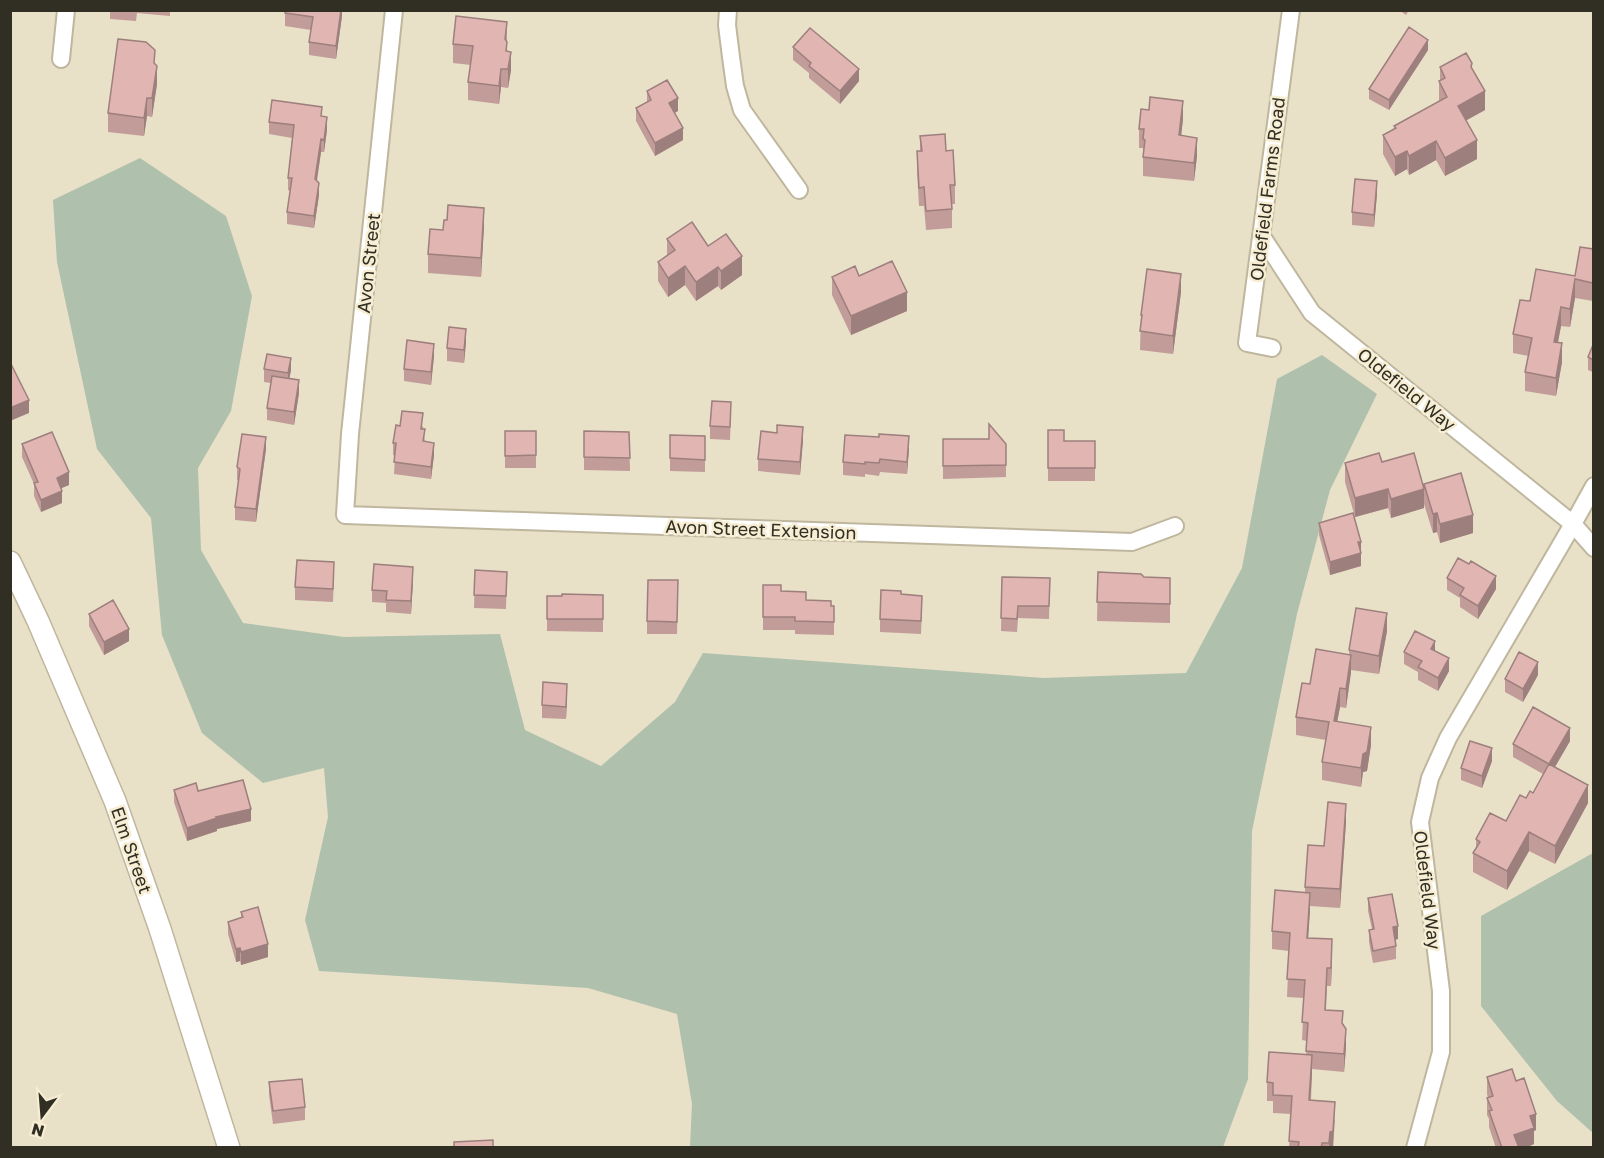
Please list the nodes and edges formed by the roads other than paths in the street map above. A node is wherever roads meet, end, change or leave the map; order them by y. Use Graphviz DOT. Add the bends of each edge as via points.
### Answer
graph roads {
  1 [pos="66,10"];
  2 [pos="394,10"];
  3 [pos="728,10"];
  4 [pos="1290,10"];
  5 [pos="61,59"];
  6 [pos="799,190"];
  7 [pos="1261,235"];
  8 [pos="1272,348"];
  9 [pos="1593,486"];
  10 [pos="345,515"];
  11 [pos="1573,524"];
  12 [pos="1175,526"];
  13 [pos="1593,548"];
  14 [pos="10,562"];
  15 [pos="229,1148"];
  16 [pos="1415,1148"];
  1 -- 5 [label="street"];
  2 -- 10 [label="street, Avon Street"];
  3 -- 6 [label="street" via="735,86 742,110"];
  4 -- 7 [label="street, Oldefield Farms Road"];
  7 -- 8 [label="street, Oldefield Farms Road" via="1247,343"];
  7 -- 11 [label="street, Oldefield Way" via="1312,313"];
  9 -- 11 [label="street, Oldefield Way"];
  10 -- 12 [label="street, Avon Street Extension" via="1132,542"];
  11 -- 13 [label="street, Oldefield Way"];
  11 -- 16 [label="street, Oldefield Way" via="1448,738 1430,778 1420,822 1442,991 1441,1052"];
  14 -- 15 [label="street, Elm Street" via="115,801"];
}
